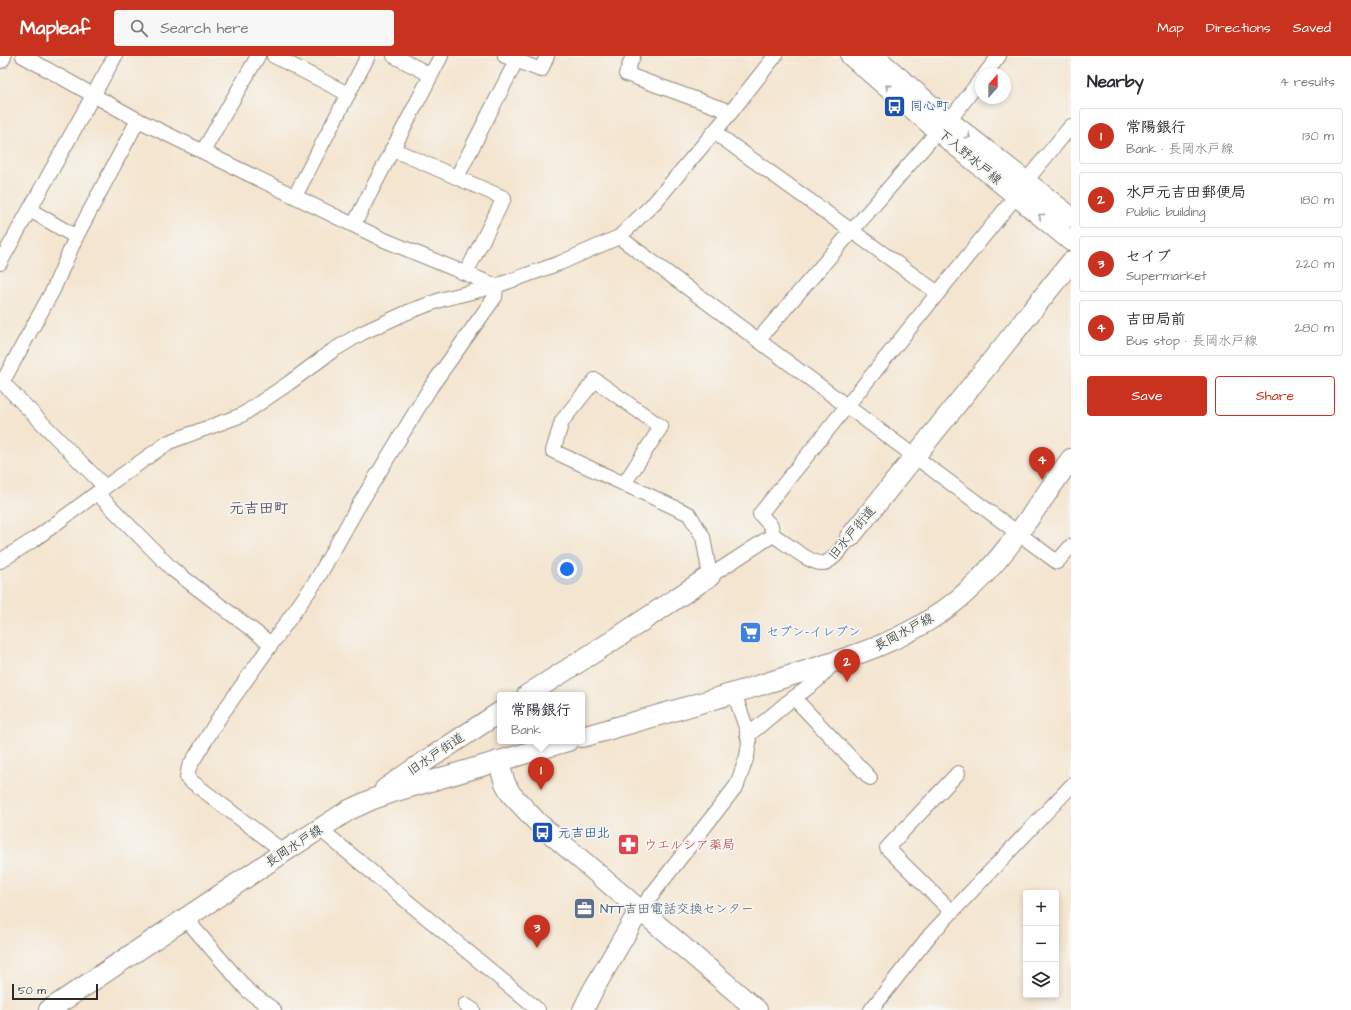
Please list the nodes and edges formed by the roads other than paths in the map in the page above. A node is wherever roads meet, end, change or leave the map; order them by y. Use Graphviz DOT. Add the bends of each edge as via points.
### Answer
graph roads {
  1 [pos="23,56"];
  2 [pos="115,56"];
  3 [pos="258,56"];
  4 [pos="274,56"];
  5 [pos="368,56"];
  6 [pos="394,56"];
  7 [pos="441,56"];
  8 [pos="547,56"];
  9 [pos="633,56"];
  10 [pos="775,56"];
  11 [pos="851,56"];
  12 [pos="874,56"];
  13 [pos="998,56"];
  14 [pos="510,58"];
  15 [pos="989,68"];
  16 [pos="430,75"];
  17 [pos="975,86"];
  18 [pos="348,94"];
  19 [pos="93,96"];
  20 [pos="731,112"];
  21 [pos="138,120"];
  22 [pos="943,126"];
  23 [pos="1071,126"];
  24 [pos="714,132"];
  25 [pos="392,149"];
  26 [pos="203,151"];
  27 [pos="457,177"];
  28 [pos="1021,188"];
  29 [pos="295,196"];
  30 [pos="30,210"];
  31 [pos="1071,217"];
  32 [pos="354,224"];
  33 [pos="852,231"];
  34 [pos="76,237"];
  35 [pos="619,237"];
  36 [pos="1071,241"];
  37 [pos="0,262"];
  38 [pos="1071,262"];
  39 [pos="466,273"];
  40 [pos="496,286"];
  41 [pos="938,293"];
  42 [pos="758,340"];
  43 [pos="2,380"];
  44 [pos="847,406"];
  45 [pos="915,457"];
  46 [pos="1071,459"];
  47 [pos="624,484"];
  48 [pos="101,490"];
  49 [pos="1018,533"];
  50 [pos="773,535"];
  51 [pos="850,537"];
  52 [pos="1071,546"];
  53 [pos="0,561"];
  54 [pos="710,576"];
  55 [pos="272,644"];
  56 [pos="832,663"];
  57 [pos="532,692"];
  58 [pos="734,693"];
  59 [pos="794,698"];
  60 [pos="497,714"];
  61 [pos="747,734"];
  62 [pos="585,736"];
  63 [pos="558,744"];
  64 [pos="498,761"];
  65 [pos="958,773"];
  66 [pos="870,778"];
  67 [pos="1071,786"];
  68 [pos="373,799"];
  69 [pos="320,829"];
  70 [pos="284,852"];
  71 [pos="640,911"];
  72 [pos="951,911"];
  73 [pos="186,919"];
  74 [pos="58,1008"];
  75 [pos="274,1010"];
  76 [pos="538,1010"];
  77 [pos="583,1010"];
  78 [pos="757,1010"];
  79 [pos="871,1010"];
  1 -- 19 [label="street"];
  2 -- 19 [label="street"];
  3 -- 26 [label="street"];
  4 -- 18 [label="street"];
  5 -- 18 [label="street"];
  6 -- 16 [label="street"];
  7 -- 16 [label="street"];
  8 -- 14 [label="street" via="541,70"];
  9 -- 20 [label="street" via="626,74"];
  10 -- 20 [label="street"];
  22 -- 11 [label="main road, 下入野水戸線, one-way"];
  12 -- 22 [label="main road, 下入野水戸線"];
  13 -- 15 [label="street"];
  14 -- 27 [label="street"];
  16 -- 25 [label="street"];
  17 -- 22 [label="street"];
  18 -- 29 [label="street"];
  19 -- 21 [label="street"];
  19 -- 30 [label="street"];
  20 -- 24 [label="street"];
  21 -- 26 [label="street"];
  21 -- 34 [label="street"];
  22 -- 28 [label="main road, 下入野水戸線"];
  22 -- 33 [label="street"];
  23 -- 28 [label="street"];
  24 -- 33 [label="street"];
  24 -- 35 [label="street" via="655,202"];
  25 -- 27 [label="street"];
  25 -- 32 [label="street"];
  26 -- 29 [label="street"];
  27 -- 39 [label="street" via="504,198"];
  28 -- 31 [label="main road, 下入野水戸線"];
  36 -- 28 [label="main road, 下入野水戸線, one-way"];
  28 -- 41 [label="street"];
  29 -- 32 [label="street"];
  30 -- 34 [label="street"];
  30 -- 37 [label="street"];
  32 -- 39 [label="street" via="382,239"];
  33 -- 41 [label="street"];
  33 -- 42 [label="street"];
  34 -- 43 [label="street" via="53,290"];
  35 -- 40 [label="street" via="560,263"];
  35 -- 42 [label="street"];
  38 -- 45 [label="main road, 旧水戸街道"];
  39 -- 40 [label="street"];
  40 -- 48 [label="street" via="443,299 362,333 242,415 169,442"];
  40 -- 55 [label="street" via="495,297 430,388 316,582"];
  41 -- 44 [label="street"];
  42 -- 44 [label="street"];
  43 -- 48 [label="street"];
  44 -- 45 [label="street"];
  44 -- 50 [label="street" via="760,514 771,526"];
  45 -- 49 [label="street"];
  45 -- 51 [label="main road, 旧水戸街道"];
  46 -- 49 [label="main road, 長岡水戸線"];
  47 -- 47 [label="street" via="553,451 562,421 595,380 662,427"];
  47 -- 54 [label="street" via="689,514 703,537"];
  48 -- 53 [label="street" via="35,539"];
  48 -- 55 [label="street" via="172,569"];
  49 -- 52 [label="street" via="1057,562"];
  49 -- 56 [label="main road, 長岡水戸線" via="963,595 934,618 897,638"];
  50 -- 51 [label="street, 旧水戸街道" via="819,564 825,564 832,559"];
  50 -- 54 [label="street"];
  54 -- 57 [label="main road"];
  55 -- 70 [label="street" via="219,718 189,767 187,778"];
  56 -- 58 [label="main road, 長岡水戸線"];
  56 -- 59 [label="street" via="827,671"];
  58 -- 61 [label="street"];
  58 -- 62 [label="main road, 長岡水戸線"];
  59 -- 61 [label="street"];
  59 -- 66 [label="street"];
  60 -- 68 [label="main road, 旧水戸街道"];
  61 -- 71 [label="street" via="747,756 737,785"];
  63 -- 64 [label="main road, 長岡水戸線"];
  64 -- 68 [label="main road, 長岡水戸線"];
  64 -- 71 [label="main road" via="511,794 522,807"];
  65 -- 72 [label="street" via="887,848"];
  67 -- 72 [label="street"];
  68 -- 69 [label="main road, 長岡水戸線" via="349,810"];
  69 -- 70 [label="main road, 長岡水戸線"];
  69 -- 76 [label="street"];
  70 -- 73 [label="main road, 長岡水戸線"];
  71 -- 77 [label="main road" via="592,990"];
  71 -- 78 [label="main road"];
  72 -- 79 [label="street"];
  73 -- 74 [label="main road, 長岡水戸線"];
  73 -- 75 [label="street" via="248,991"];
}
